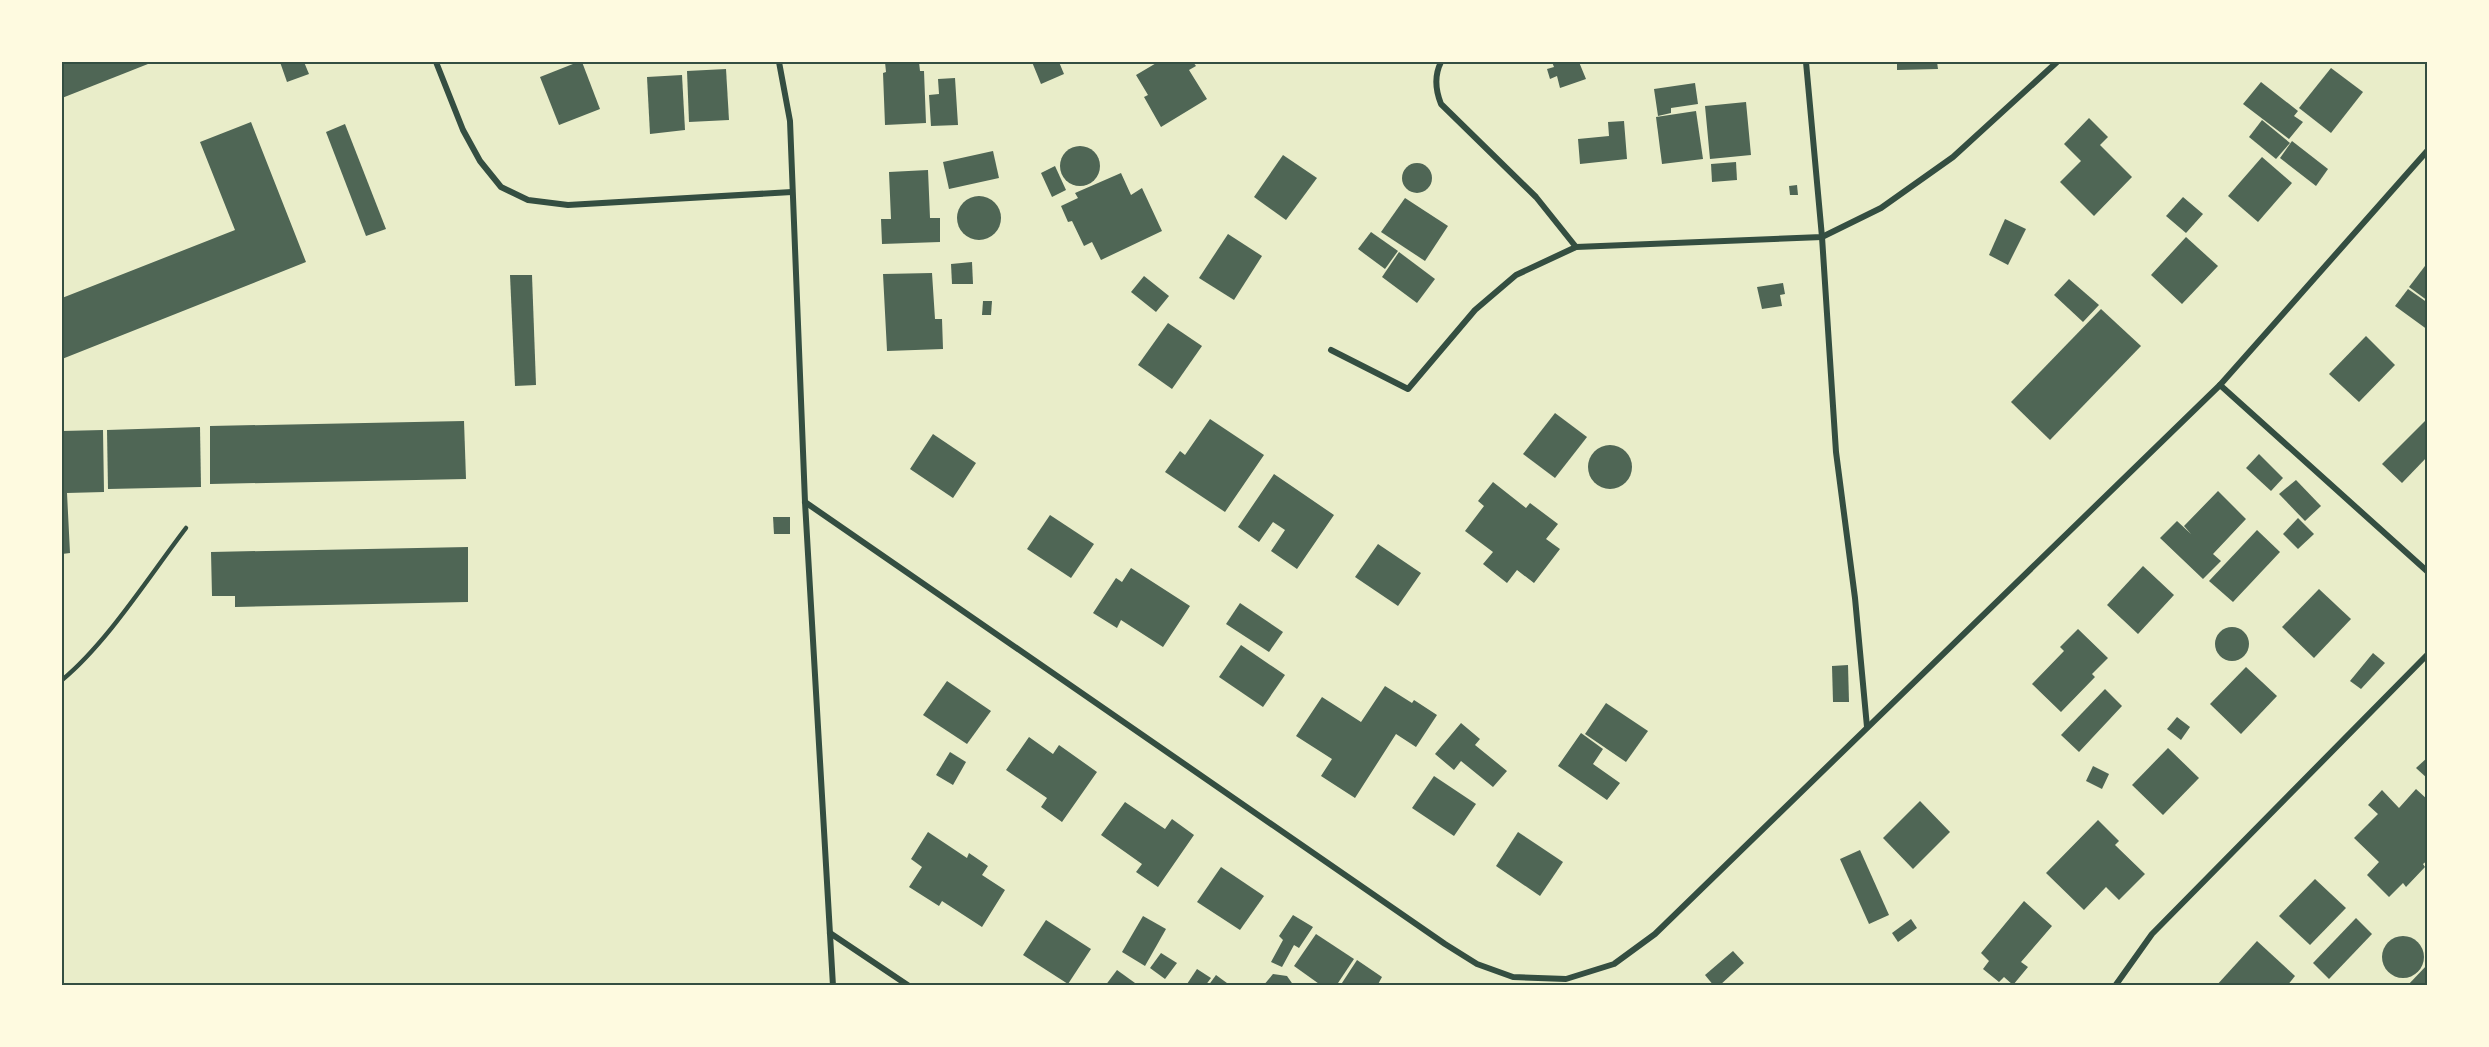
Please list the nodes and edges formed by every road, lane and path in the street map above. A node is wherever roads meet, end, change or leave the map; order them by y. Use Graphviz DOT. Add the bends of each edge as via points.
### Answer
graph roads {
  1 [pos="436,62"];
  2 [pos="779,62"];
  3 [pos="1441,62"];
  4 [pos="1806,62"];
  5 [pos="2057,62"];
  6 [pos="2427,150"];
  7 [pos="792,192"];
  8 [pos="1822,237"];
  9 [pos="1576,247"];
  10 [pos="1331,350"];
  11 [pos="2220,385"];
  12 [pos="805,502"];
  13 [pos="186,528"];
  14 [pos="2427,572"];
  15 [pos="2427,654"];
  16 [pos="62,680"];
  17 [pos="1867,727"];
  18 [pos="830,933"];
  19 [pos="833,986"];
  20 [pos="909,986"];
  21 [pos="2115,986"];
  1 -- 7 [label="street" via="480,161 501,187 528,200 568,205"];
  2 -- 7 [label="street" via="790,121"];
  3 -- 9 [label="street" via="1436,91 1441,104 1536,198"];
  4 -- 8 [label="street"];
  5 -- 8 [label="street" via="1953,157 1881,208"];
  6 -- 11 [label="street"];
  7 -- 12 [label="street"];
  8 -- 9 [label="street"];
  8 -- 17 [label="street" via="1836,452"];
  9 -- 10 [label="street" via="1516,275 1475,310 1408,389"];
  11 -- 14 [label="street"];
  11 -- 17 [label="street"];
  12 -- 17 [label="street" via="1445,944 1477,964 1513,977 1566,979 1614,964 1655,934"];
  12 -- 18 [label="street"];
  13 -- 16 [label="lane" via="106,632"];
  15 -- 21 [label="street" via="2152,934"];
  18 -- 19 [label="street"];
  18 -- 20 [label="street"];
}
